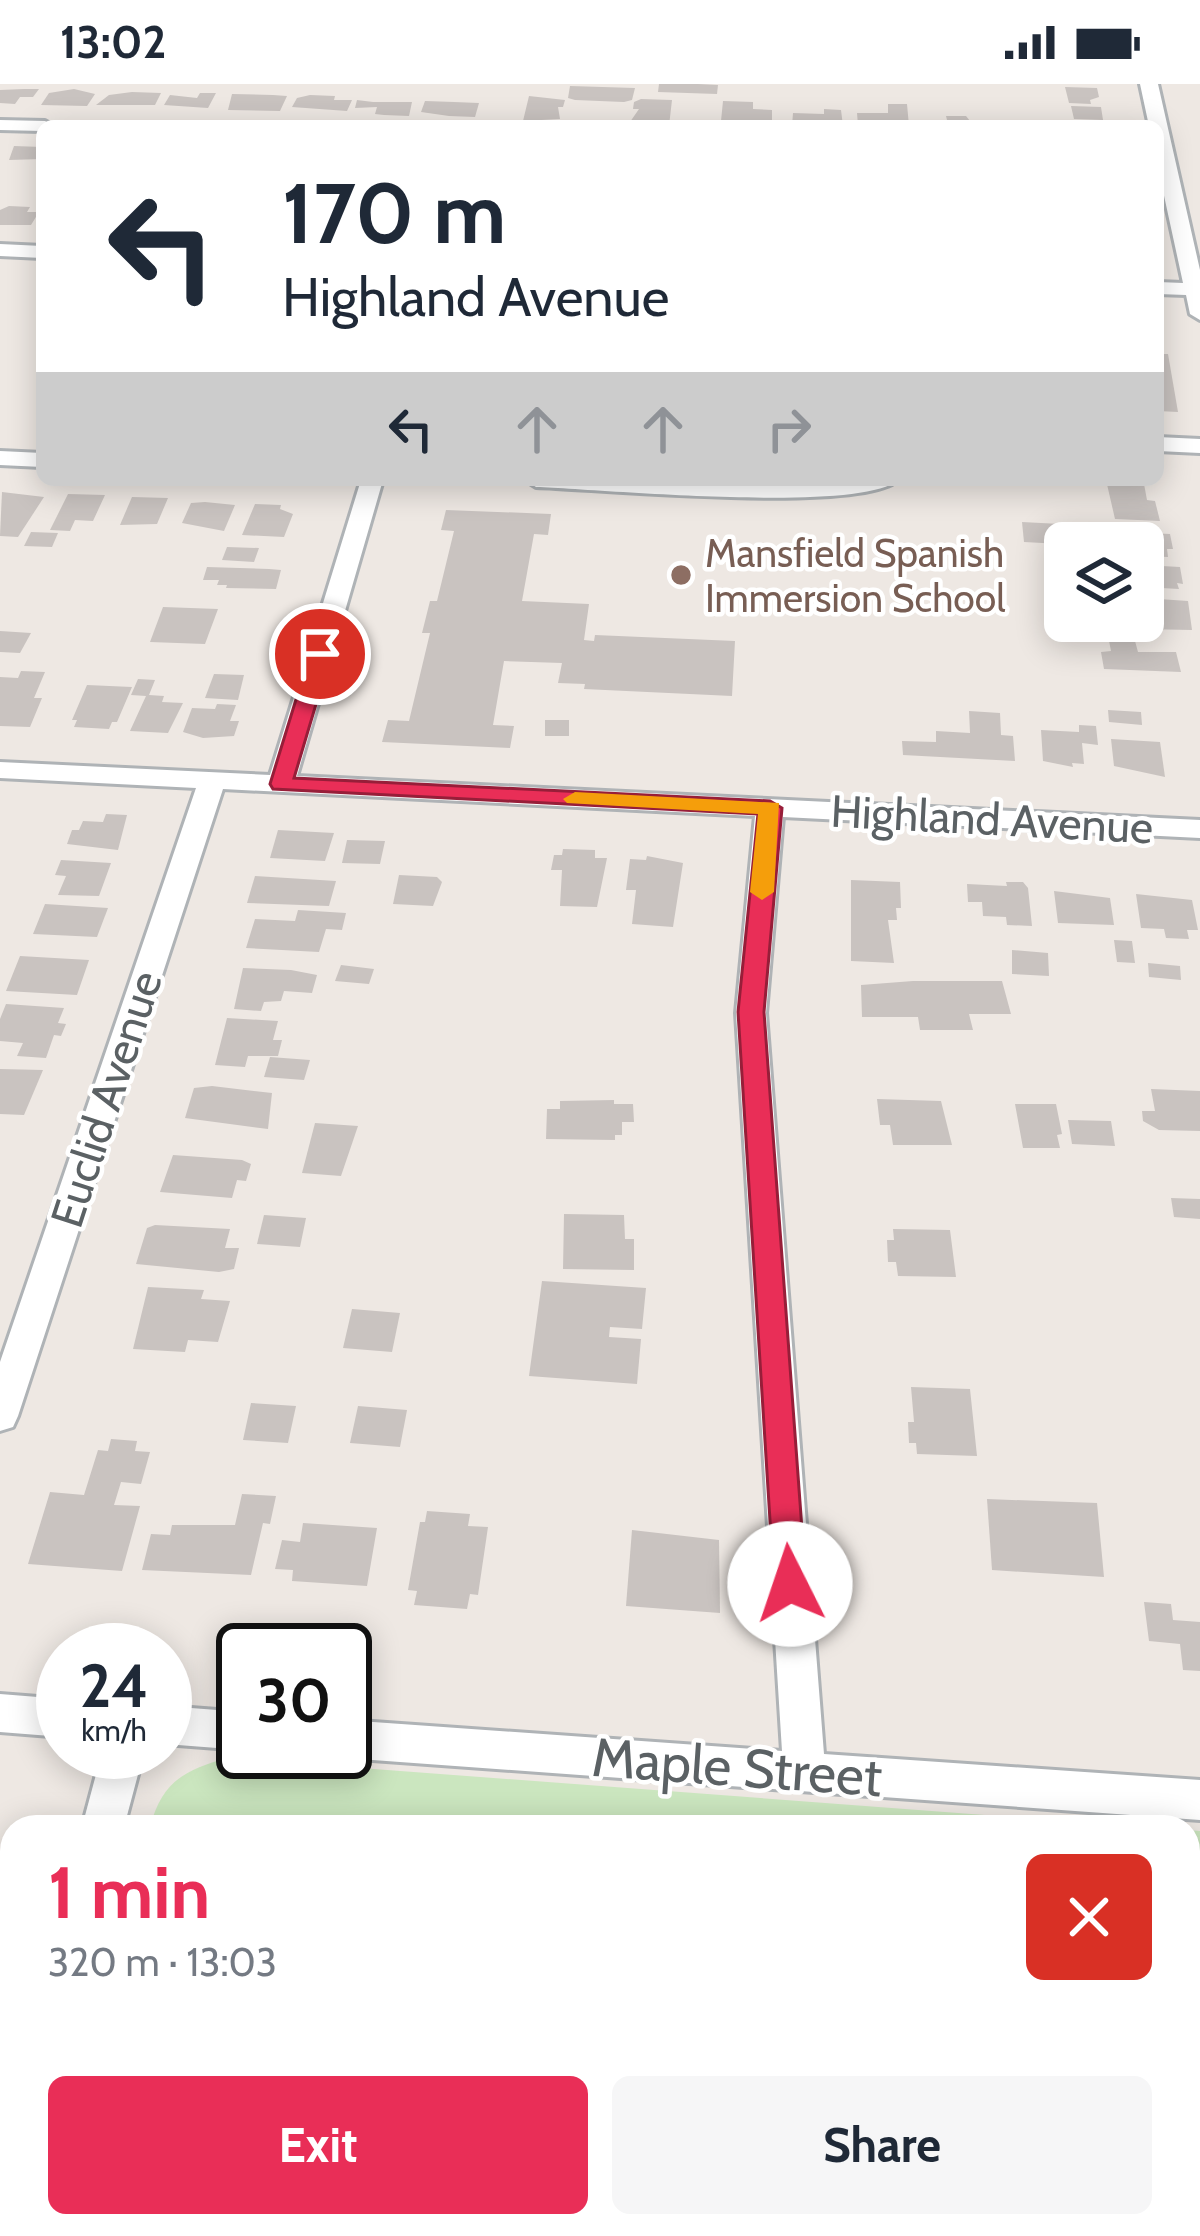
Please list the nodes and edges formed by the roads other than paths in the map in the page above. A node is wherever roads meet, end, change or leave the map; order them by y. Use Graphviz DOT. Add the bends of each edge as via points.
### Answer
graph roads {
  1 [pos="1149,84"];
  2 [pos="1157,120"];
  3 [pos="0,124"];
  4 [pos="36,126"];
  5 [pos="1164,171"];
  6 [pos="0,250"];
  7 [pos="36,252"];
  8 [pos="1164,288"];
  9 [pos="1194,290"];
  10 [pos="1200,314"];
  11 [pos="1164,444"];
  12 [pos="1200,446"];
  13 [pos="0,458"];
  14 [pos="36,460"];
  15 [pos="370,486"];
  16 [pos="688,486"];
  17 [pos="847,486"];
  18 [pos="0,770"];
  19 [pos="212,781"];
  20 [pos="281,784"];
  21 [pos="770,808"];
  22 [pos="1200,829"];
  23 [pos="0,1416"];
  24 [pos="0,1713"];
  25 [pos="36,1716"];
  26 [pos="372,1740"];
  27 [pos="804,1772"];
  28 [pos="116,1779"];
  29 [pos="1200,1800"];
  30 [pos="106,1815"];
  1 -- 2 [label="street"];
  3 -- 4 [label="street"];
  5 -- 9 [label="street"];
  6 -- 7 [label="street"];
  8 -- 9 [label="street"];
  9 -- 10 [label="street"];
  11 -- 12 [label="street"];
  13 -- 14 [label="street"];
  15 -- 20 [label="street"];
  16 -- 17 [label="street"];
  18 -- 19 [label="street"];
  19 -- 20 [label="street, Highland Avenue"];
  19 -- 23 [label="street, Euclid Avenue"];
  20 -- 21 [label="street, Highland Avenue"];
  21 -- 22 [label="street, Highland Avenue"];
  21 -- 27 [label="street" via="751,1012"];
  24 -- 25 [label="street"];
  26 -- 27 [label="street, Maple Street"];
  27 -- 29 [label="street, Maple Street"];
  28 -- 30 [label="street"];
}
